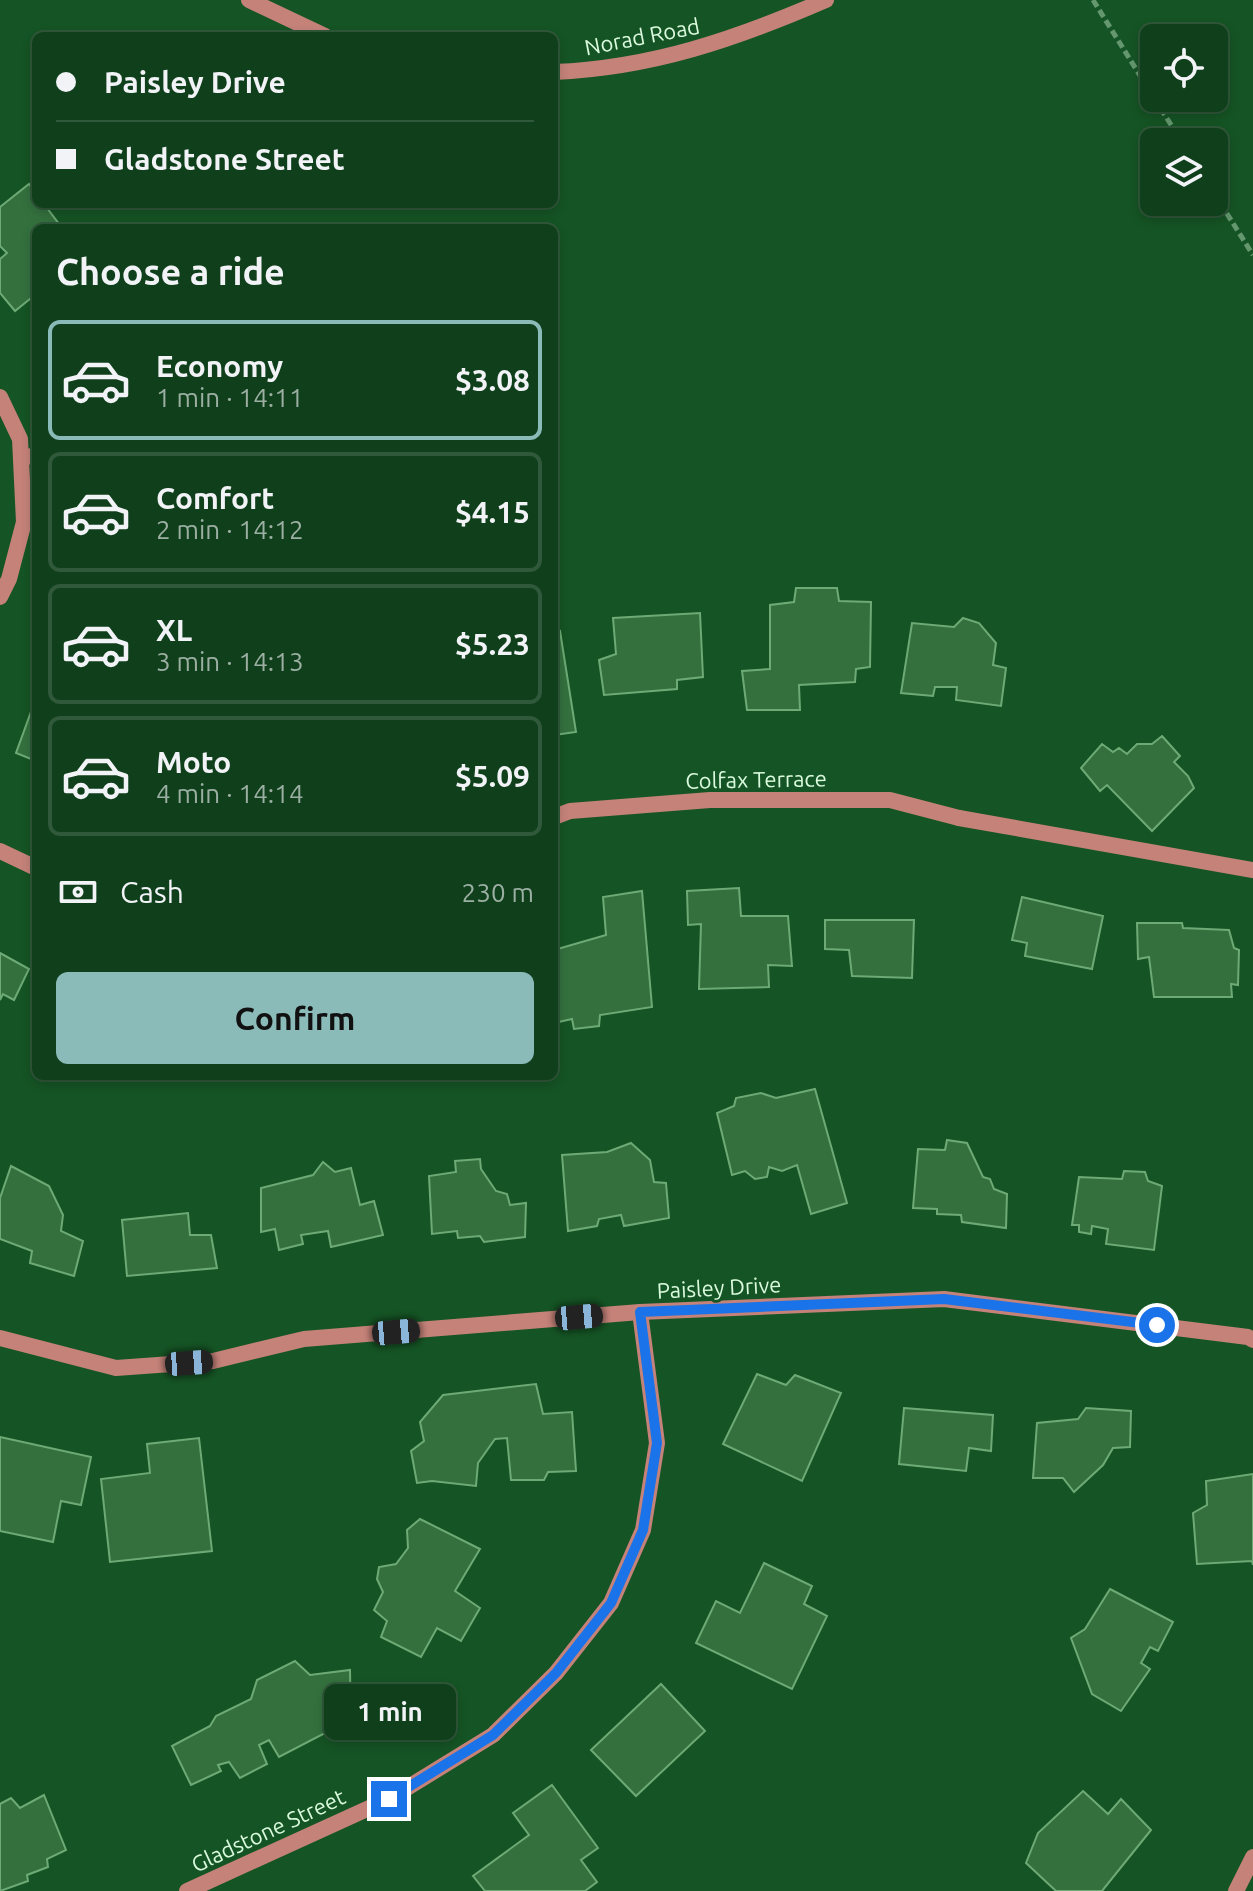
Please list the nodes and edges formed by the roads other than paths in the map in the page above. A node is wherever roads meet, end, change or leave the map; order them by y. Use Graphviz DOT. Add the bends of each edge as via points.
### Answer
graph roads {
  1 [pos="249,0"];
  2 [pos="826,0"];
  3 [pos="317,32"];
  4 [pos="558,72"];
  5 [pos="0,397"];
  6 [pos="29,456"];
  7 [pos="0,597"];
  8 [pos="558,816"];
  9 [pos="0,851"];
  10 [pos="32,866"];
  11 [pos="1253,870"];
  12 [pos="640,1312"];
  13 [pos="0,1338"];
  14 [pos="1253,1340"];
  15 [pos="1253,1857"];
  16 [pos="187,1891"];
  17 [pos="1236,1891"];
  1 -- 3 [label="street"];
  2 -- 4 [label="street, Norad Road" via="692,51 607,70"];
  5 -- 6 [label="street"];
  6 -- 7 [label="street" via="24,522"];
  8 -- 11 [label="street, Colfax Terrace" via="710,800 890,800 959,818"];
  9 -- 10 [label="street"];
  12 -- 13 [label="street, Paisley Drive" via="304,1339 213,1361 116,1368"];
  12 -- 14 [label="street, Paisley Drive" via="944,1299"];
  12 -- 16 [label="street, Gladstone Street" via="657,1443 643,1530 611,1603 556,1673 493,1735 389,1799"];
  15 -- 17 [label="street"];
}
